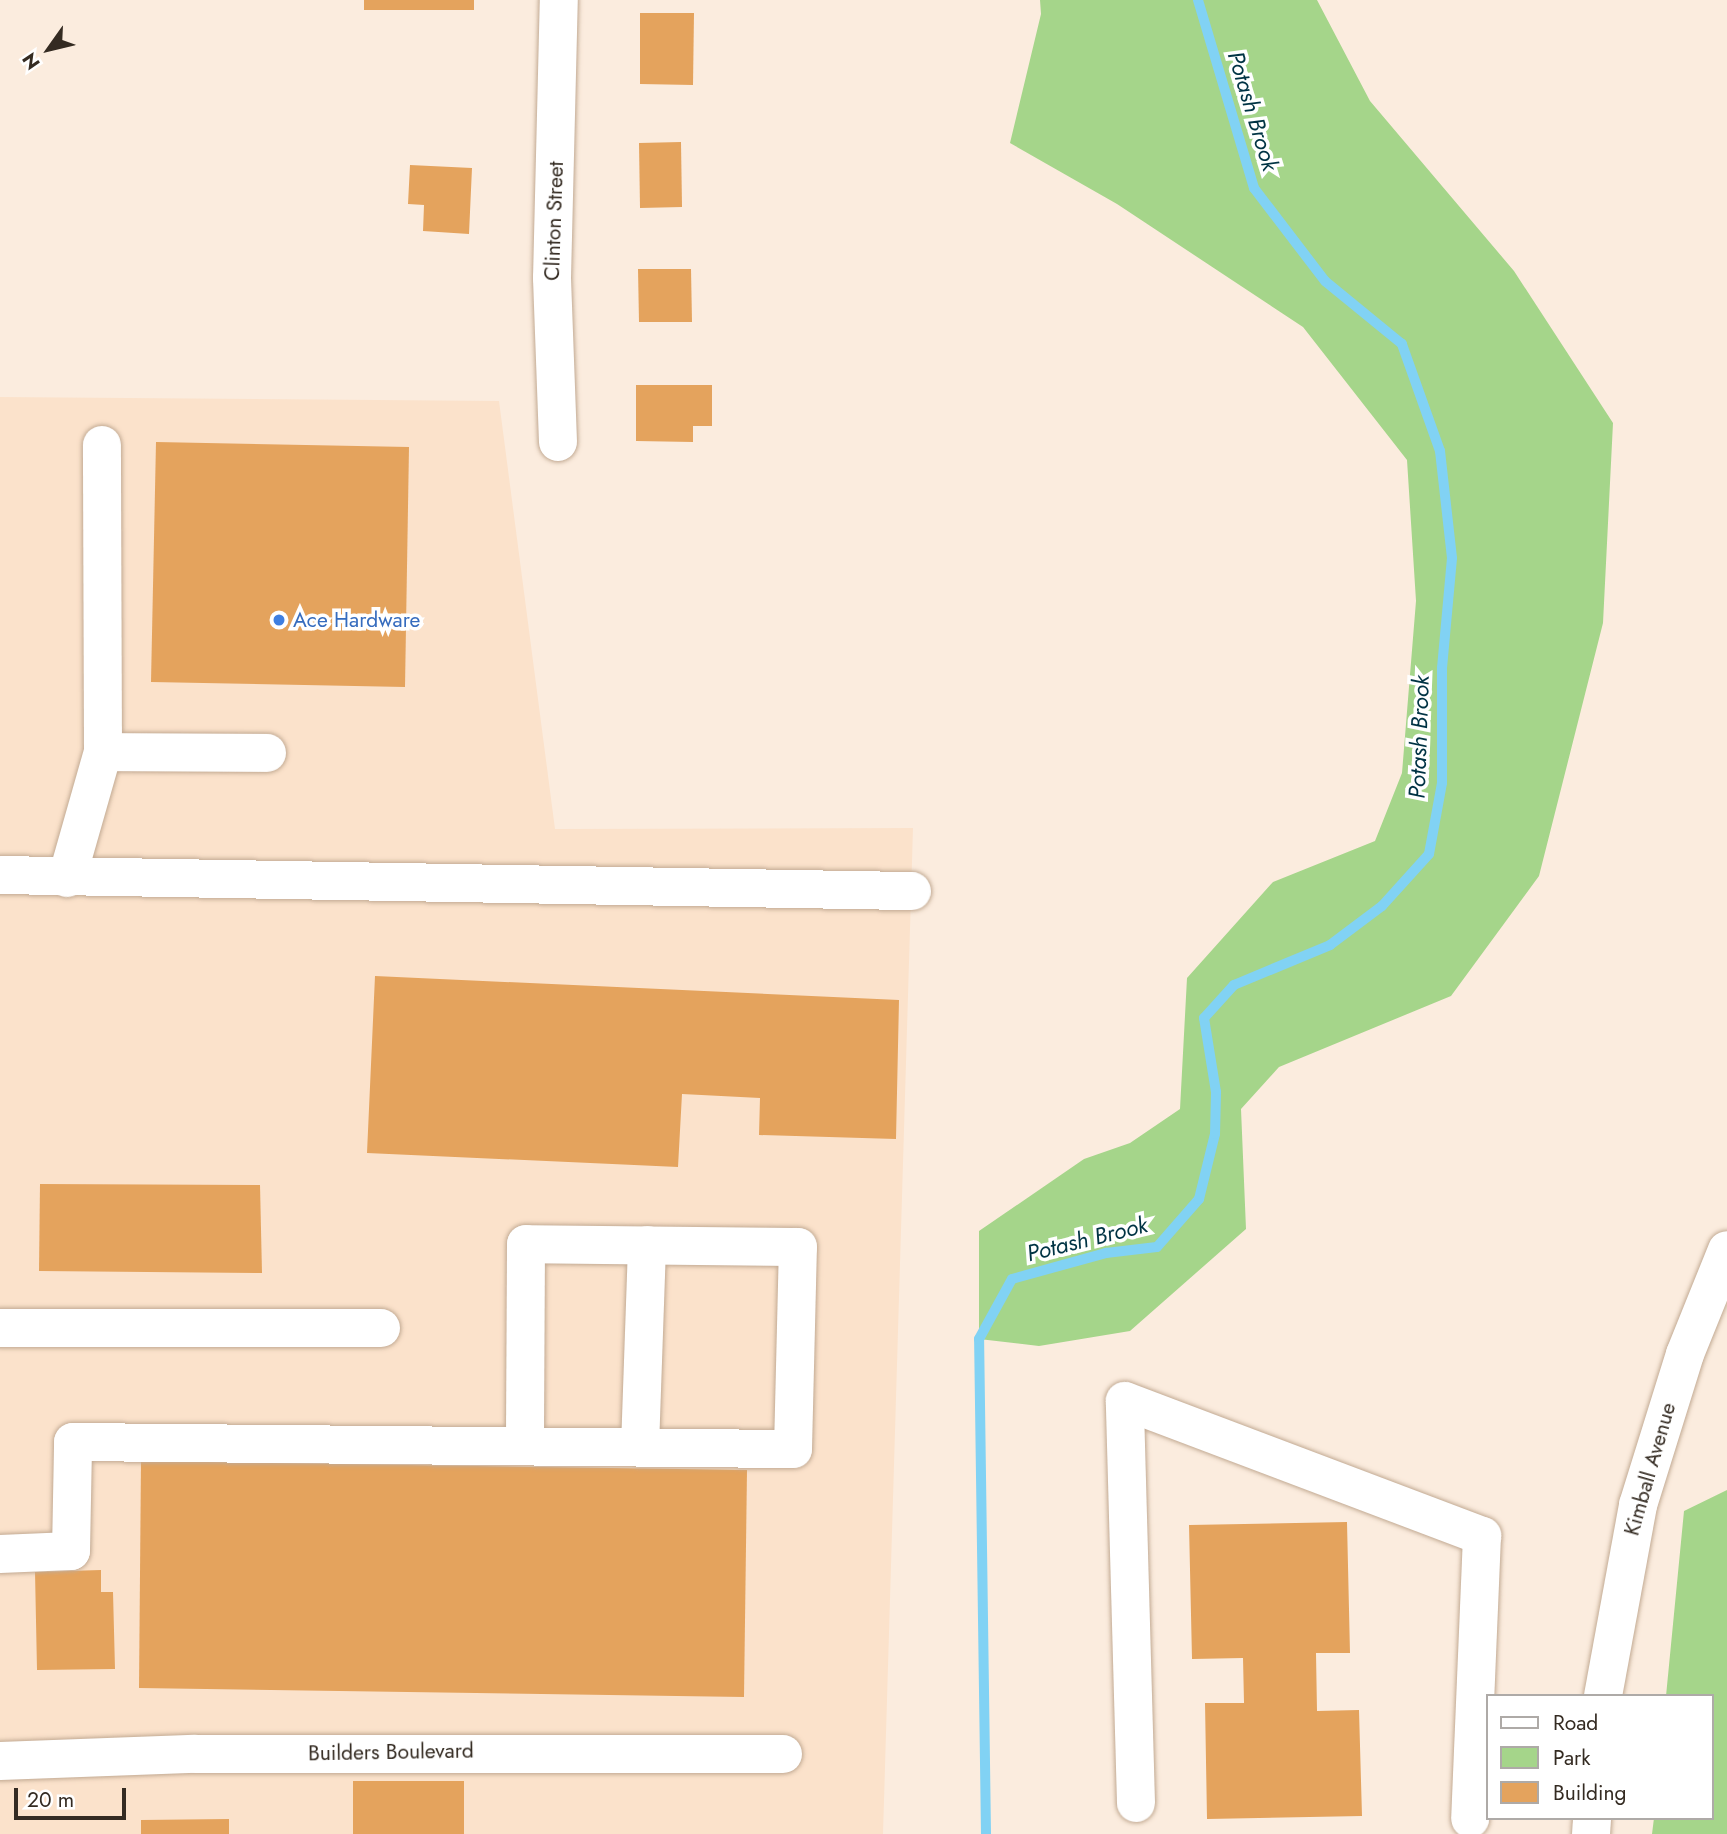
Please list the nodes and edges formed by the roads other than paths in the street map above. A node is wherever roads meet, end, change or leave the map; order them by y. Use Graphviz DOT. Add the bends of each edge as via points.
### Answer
graph roads {
  1 [pos="559,0"];
  2 [pos="558,442"];
  3 [pos="102,445"];
  4 [pos="103,752"];
  5 [pos="267,753"];
  6 [pos="0,875"];
  7 [pos="67,878"];
  8 [pos="912,891"];
  9 [pos="647,1245"];
  10 [pos="1727,1250"];
  11 [pos="0,1328"];
  12 [pos="381,1328"];
  13 [pos="525,1446"];
  14 [pos="640,1447"];
  15 [pos="0,1554"];
  16 [pos="1603,1694"];
  17 [pos="783,1754"];
  18 [pos="0,1762"];
  19 [pos="1136,1803"];
  20 [pos="1476,1823"];
  1 -- 2 [label="street, Clinton Street" via="552,278"];
  3 -- 4 [label="street"];
  4 -- 5 [label="street"];
  4 -- 7 [label="street"];
  6 -- 7 [label="street"];
  7 -- 8 [label="street"];
  9 -- 13 [label="street" via="526,1244"];
  9 -- 14 [label="street"];
  9 -- 14 [label="street" via="798,1247 793,1449"];
  10 -- 16 [label="street, Kimball Avenue" via="1685,1354 1645,1480 1621,1583"];
  11 -- 12 [label="street"];
  13 -- 14 [label="street"];
  13 -- 15 [label="street" via="73,1442 71,1551"];
  17 -- 18 [label="street, Builders Boulevard" via="219,1754"];
  19 -- 20 [label="street" via="1125,1401 1482,1536"];
}
